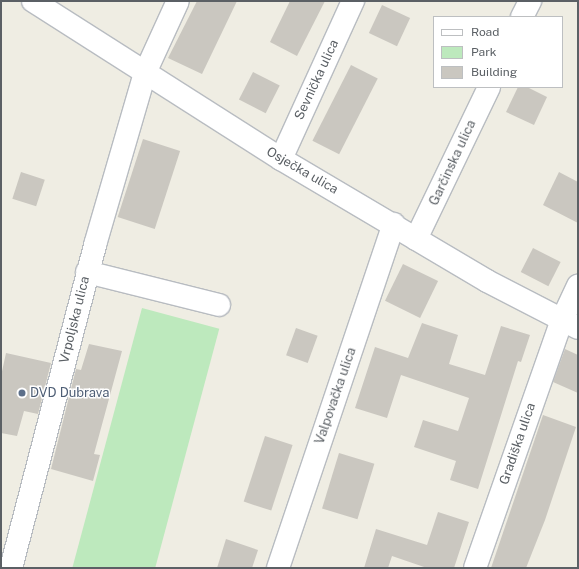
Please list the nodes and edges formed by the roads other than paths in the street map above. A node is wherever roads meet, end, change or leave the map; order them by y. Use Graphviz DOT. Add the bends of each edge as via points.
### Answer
graph roads {
  1 [pos="33,1"];
  2 [pos="178,1"];
  3 [pos="353,1"];
  4 [pos="530,1"];
  5 [pos="522,16"];
  6 [pos="145,73"];
  7 [pos="489,88"];
  8 [pos="281,159"];
  9 [pos="394,224"];
  10 [pos="416,239"];
  11 [pos="88,272"];
  12 [pos="578,285"];
  13 [pos="219,305"];
  14 [pos="570,324"];
  15 [pos="12,568"];
  16 [pos="278,568"];
  17 [pos="475,568"];
  1 -- 6 [label="street, Osječka ulica"];
  2 -- 6 [label="street, Vrpoljska ulica"];
  3 -- 8 [label="street, Sevnička ulica"];
  4 -- 5 [label="street"];
  6 -- 8 [label="street, Osječka ulica"];
  6 -- 11 [label="street, Vrpoljska ulica"];
  7 -- 10 [label="street, Garčinska ulica"];
  8 -- 9 [label="street, Osječka ulica"];
  9 -- 10 [label="street, Osječka ulica"];
  9 -- 16 [label="street, Valpovačka ulica"];
  10 -- 14 [label="street, Osječka ulica"];
  11 -- 13 [label="street"];
  11 -- 15 [label="street, Vrpoljska ulica"];
  12 -- 14 [label="street, Gradiška ulica"];
  14 -- 17 [label="street, Gradiška ulica"];
}
